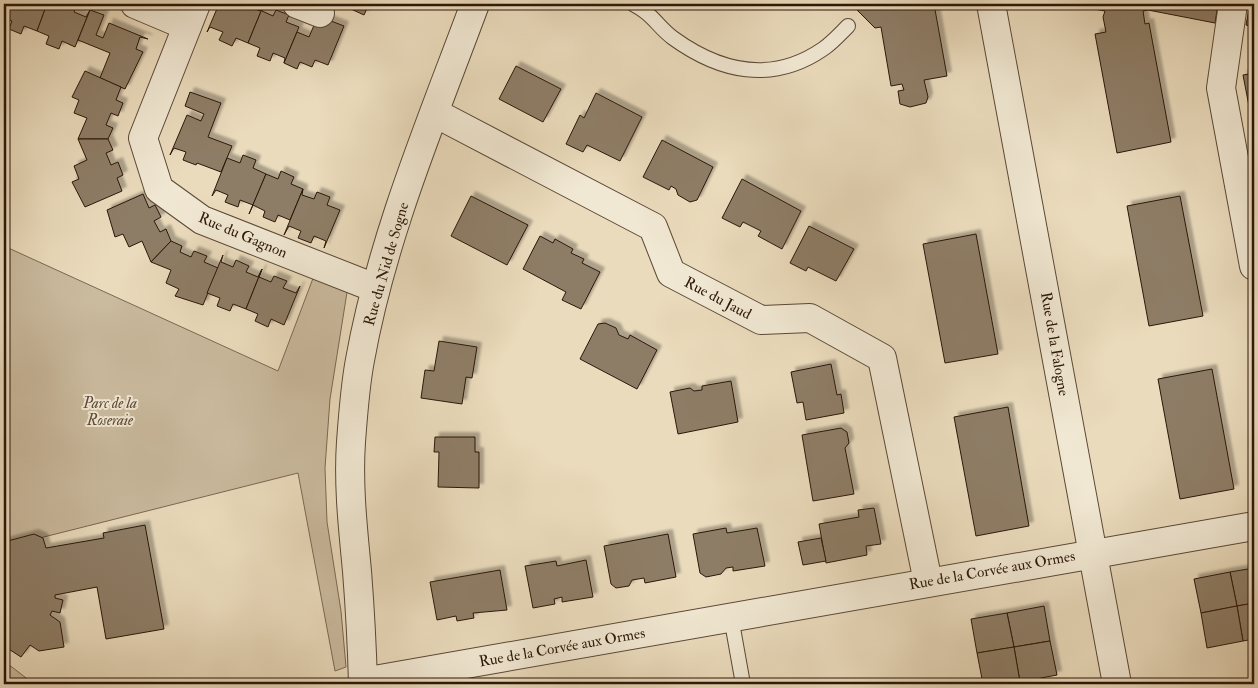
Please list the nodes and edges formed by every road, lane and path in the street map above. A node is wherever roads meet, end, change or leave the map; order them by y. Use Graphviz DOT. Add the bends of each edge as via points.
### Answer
graph roads {
  1 [pos="136,4"];
  2 [pos="475,4"];
  3 [pos="633,4"];
  4 [pos="992,4"];
  5 [pos="1233,4"];
  6 [pos="192,15"];
  7 [pos="848,26"];
  8 [pos="435,113"];
  9 [pos="1249,212"];
  10 [pos="1254,266"];
  11 [pos="376,288"];
  12 [pos="1254,526"];
  13 [pos="1093,552"];
  14 [pos="928,582"];
  15 [pos="731,617"];
  16 [pos="363,683"];
  17 [pos="743,684"];
  18 [pos="1117,684"];
  1 -- 6 [label="street"];
  2 -- 8 [label="street, Rue du Nid de Sogne"];
  3 -- 7 [label="lane" via="648,12 673,38 695,51 718,63 753,71 773,71 791,66 823,49"];
  4 -- 13 [label="street, Rue de la Falogne"];
  5 -- 9 [label="street" via="1221,88"];
  6 -- 11 [label="street, Rue du Gagnon" via="143,138 159,189 202,220"];
  8 -- 11 [label="street, Rue du Nid de Sogne"];
  8 -- 14 [label="street, Rue du Jaud" via="653,227 671,273 761,320 810,318 882,358"];
  9 -- 10 [label="street"];
  11 -- 16 [label="street, Rue du Nid de Sogne" via="359,361 351,444 352,514"];
  12 -- 13 [label="street, Rue de la Corvée aux Ormes"];
  13 -- 14 [label="street, Rue de la Corvée aux Ormes"];
  13 -- 18 [label="street, Rue de la Falogne"];
  14 -- 15 [label="street, Rue de la Corvée aux Ormes"];
  15 -- 16 [label="street, Rue de la Corvée aux Ormes"];
  15 -- 17 [label="lane"];
}
